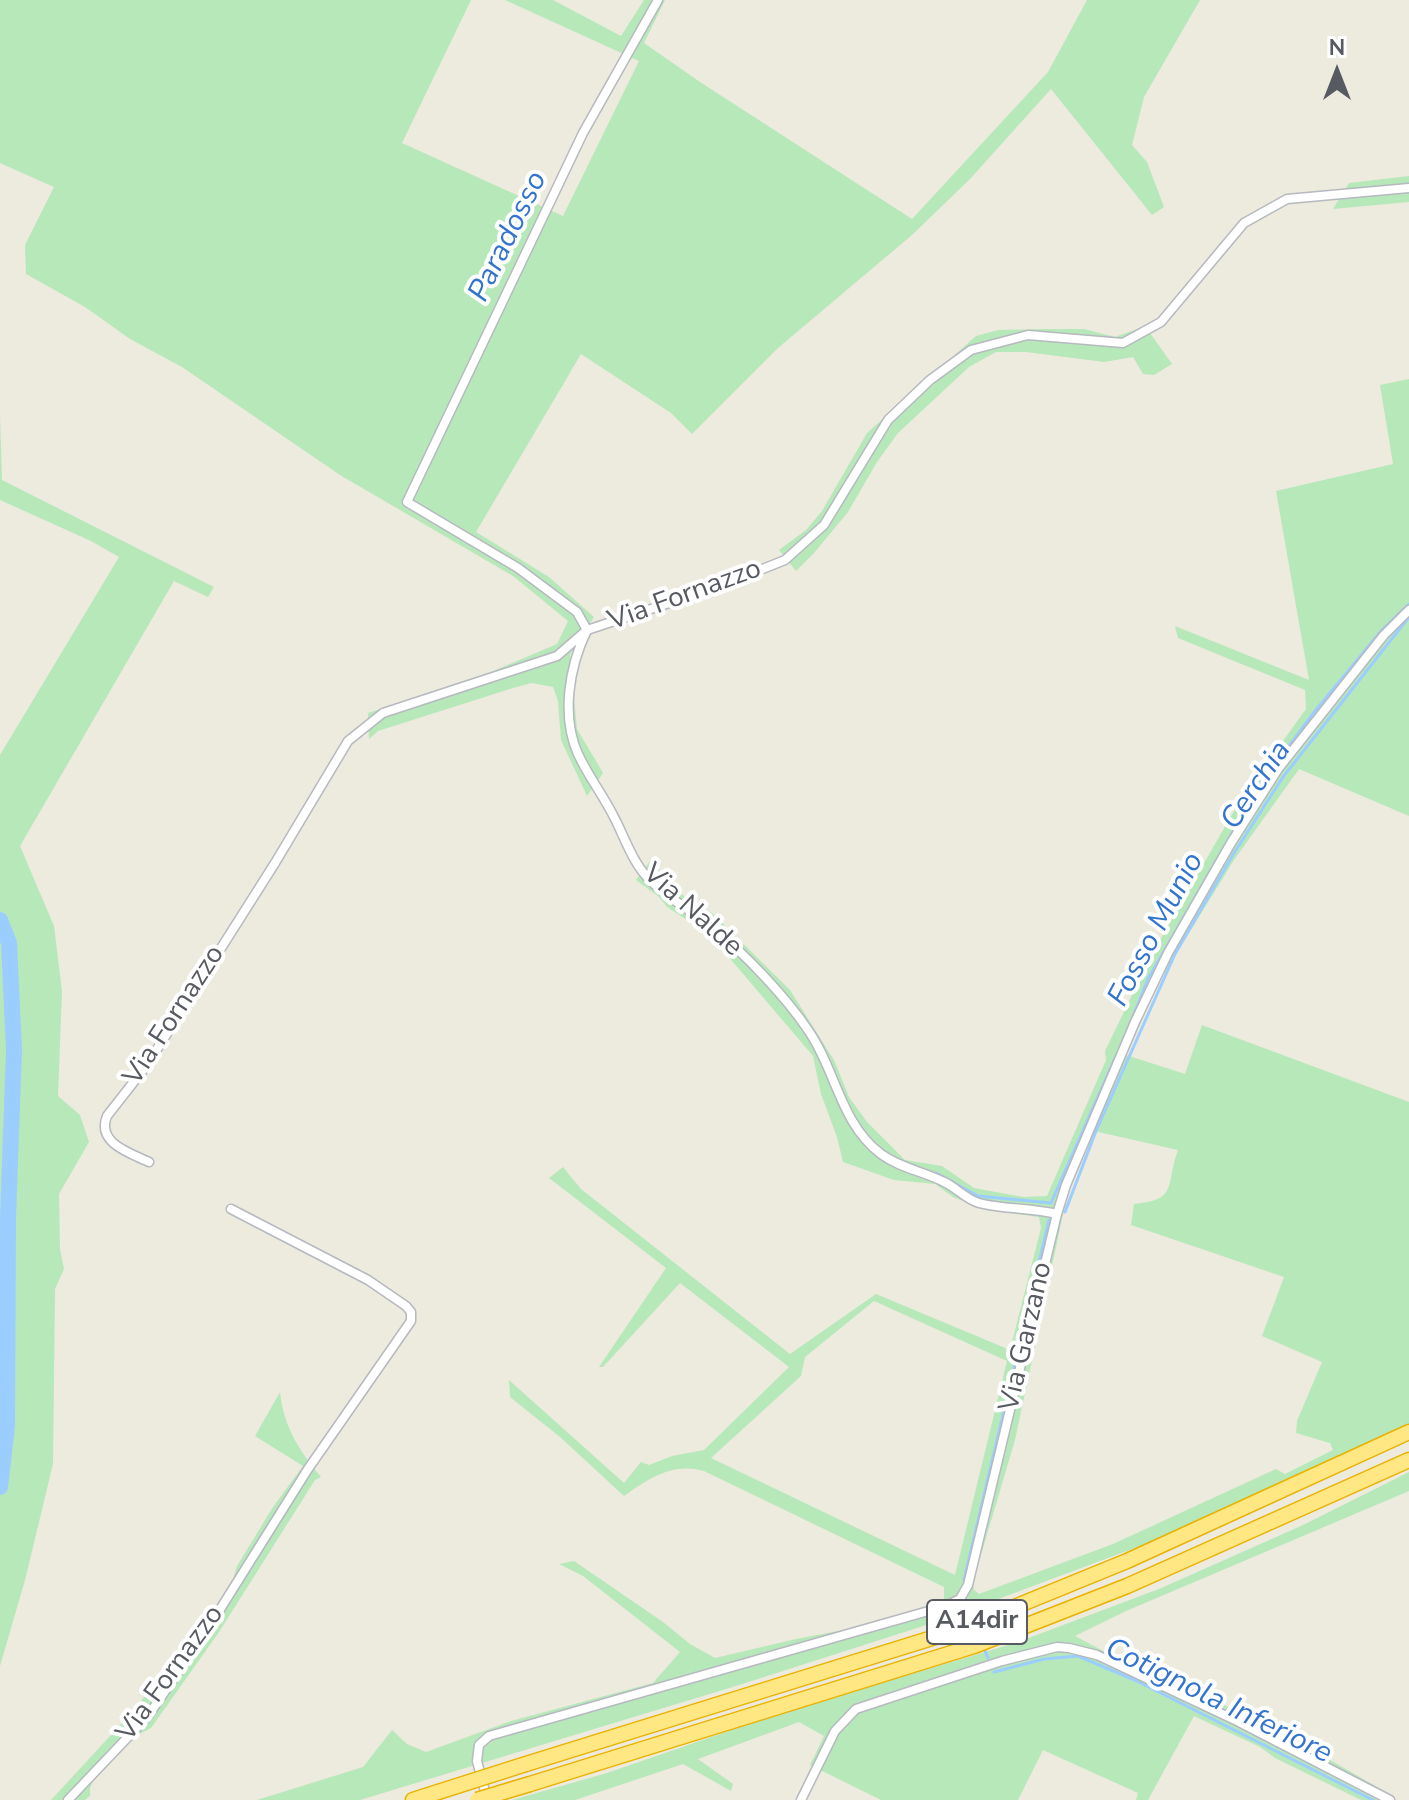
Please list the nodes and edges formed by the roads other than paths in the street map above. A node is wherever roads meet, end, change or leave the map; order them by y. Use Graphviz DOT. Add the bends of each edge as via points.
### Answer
graph roads {
  1 [pos="658,0"];
  2 [pos="1409,188"];
  3 [pos="1409,610"];
  4 [pos="587,630"];
  5 [pos="149,1162"];
  6 [pos="231,1209"];
  7 [pos="1057,1214"];
  8 [pos="1409,1432"];
  9 [pos="1409,1460"];
  10 [pos="68,1800"];
  11 [pos="413,1800"];
  12 [pos="477,1800"];
  13 [pos="487,1800"];
  14 [pos="801,1800"];
  15 [pos="1390,1800"];
  1 -- 4 [label="street" via="583,133 407,502 518,568 577,612"];
  2 -- 4 [label="street, Via Fornazzo" via="1287,199 1244,223 1161,322 1123,343 1028,335 971,350 888,420 824,525 785,560"];
  3 -- 7 [label="street, Via Garzano" via="1278,769 1231,843 1135,1022"];
  4 -- 5 [label="street, Via Fornazzo" via="557,656 383,713 348,741 147,1065 107,1116 103,1126 110,1140"];
  4 -- 7 [label="street, Via Nalde" via="568,697 573,738 644,874 729,942 789,1006 820,1050 849,1116 875,1149 981,1203"];
  6 -- 10 [label="street, Via Fornazzo" via="368,1280 406,1306 411,1321 148,1716"];
  7 -- 13 [label="street, Via Garzano" via="968,1585 960,1599 489,1736 479,1745 477,1761"];
  8 -- 11 [label="highway, A14dir, bridge" via="1127,1561 958,1630"];
  9 -- 12 [label="highway, A14dir, bridge" via="1127,1586 974,1646"];
  14 -- 15 [label="street" via="835,1731 856,1709 1057,1647 1097,1655"];
}
